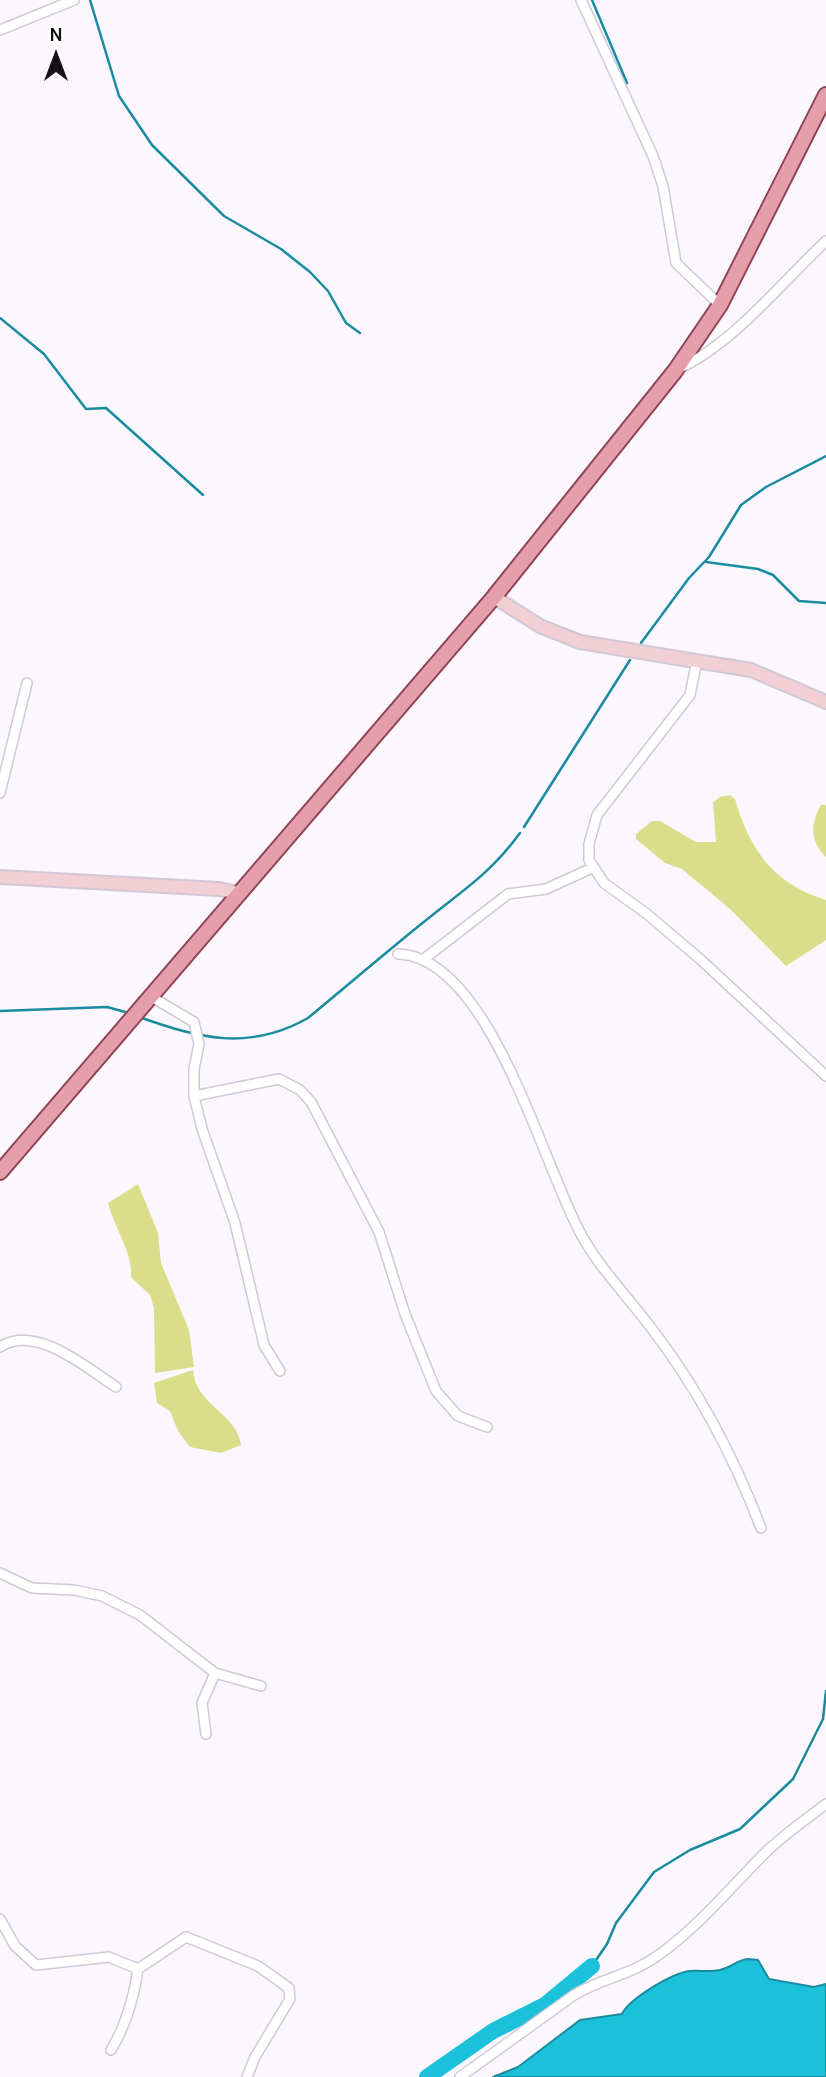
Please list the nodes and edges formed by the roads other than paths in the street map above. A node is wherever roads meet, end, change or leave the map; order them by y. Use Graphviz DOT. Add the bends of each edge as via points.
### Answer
graph roads {
  1 [pos="74,0"];
  2 [pos="581,0"];
  3 [pos="0,30"];
  4 [pos="826,95"];
  5 [pos="826,240"];
  6 [pos="720,305"];
  7 [pos="675,371"];
  8 [pos="494,597"];
  9 [pos="697,660"];
  10 [pos="27,682"];
  11 [pos="826,702"];
  12 [pos="0,793"];
  13 [pos="592,868"];
  14 [pos="0,877"];
  15 [pos="238,894"];
  16 [pos="398,954"];
  17 [pos="424,959"];
  18 [pos="146,1000"];
  19 [pos="826,1076"];
  20 [pos="194,1096"];
  21 [pos="0,1172"];
  22 [pos="0,1347"];
  23 [pos="280,1371"];
  24 [pos="116,1387"];
  25 [pos="487,1427"];
  26 [pos="761,1528"];
  27 [pos="0,1573"];
  28 [pos="215,1673"];
  29 [pos="261,1686"];
  30 [pos="206,1734"];
  31 [pos="826,1804"];
  32 [pos="0,1919"];
  33 [pos="138,1969"];
  34 [pos="111,2050"];
  35 [pos="247,2077"];
  36 [pos="460,2077"];
  1 -- 3 [label="street"];
  2 -- 6 [label="street" via="653,156 676,263"];
  4 -- 6 [label="main road"];
  5 -- 7 [label="street" via="720,342"];
  6 -- 7 [label="main road"];
  7 -- 8 [label="main road"];
  8 -- 9 [label="main road" via="540,626 580,642"];
  8 -- 15 [label="main road"];
  9 -- 11 [label="main road" via="751,670"];
  9 -- 13 [label="street" via="690,695 597,815 589,844"];
  10 -- 12 [label="street"];
  13 -- 17 [label="street" via="546,889 508,894"];
  13 -- 19 [label="street" via="604,883 701,959"];
  14 -- 15 [label="main road" via="219,889"];
  15 -- 18 [label="main road"];
  16 -- 17 [label="street"];
  17 -- 26 [label="street" via="468,1001 498,1045 580,1233 692,1387 739,1473"];
  18 -- 20 [label="street" via="192,1017 199,1044"];
  18 -- 21 [label="main road"];
  20 -- 23 [label="street" via="234,1223 264,1345"];
  20 -- 25 [label="street" via="279,1079 300,1090 317,1113 379,1232 436,1391 458,1416"];
  22 -- 24 [label="street" via="17,1339 42,1344"];
  27 -- 28 [label="street" via="32,1588 102,1596 140,1615"];
  28 -- 29 [label="street"];
  28 -- 30 [label="street" via="202,1703"];
  31 -- 36 [label="street" via="765,1853 661,1954 628,1974 587,1987"];
  32 -- 33 [label="street" via="15,1946 36,1965 109,1957"];
  33 -- 34 [label="street" via="135,1992"];
  33 -- 35 [label="street" via="186,1937 258,1966 289,1988 287,2008"];
}
